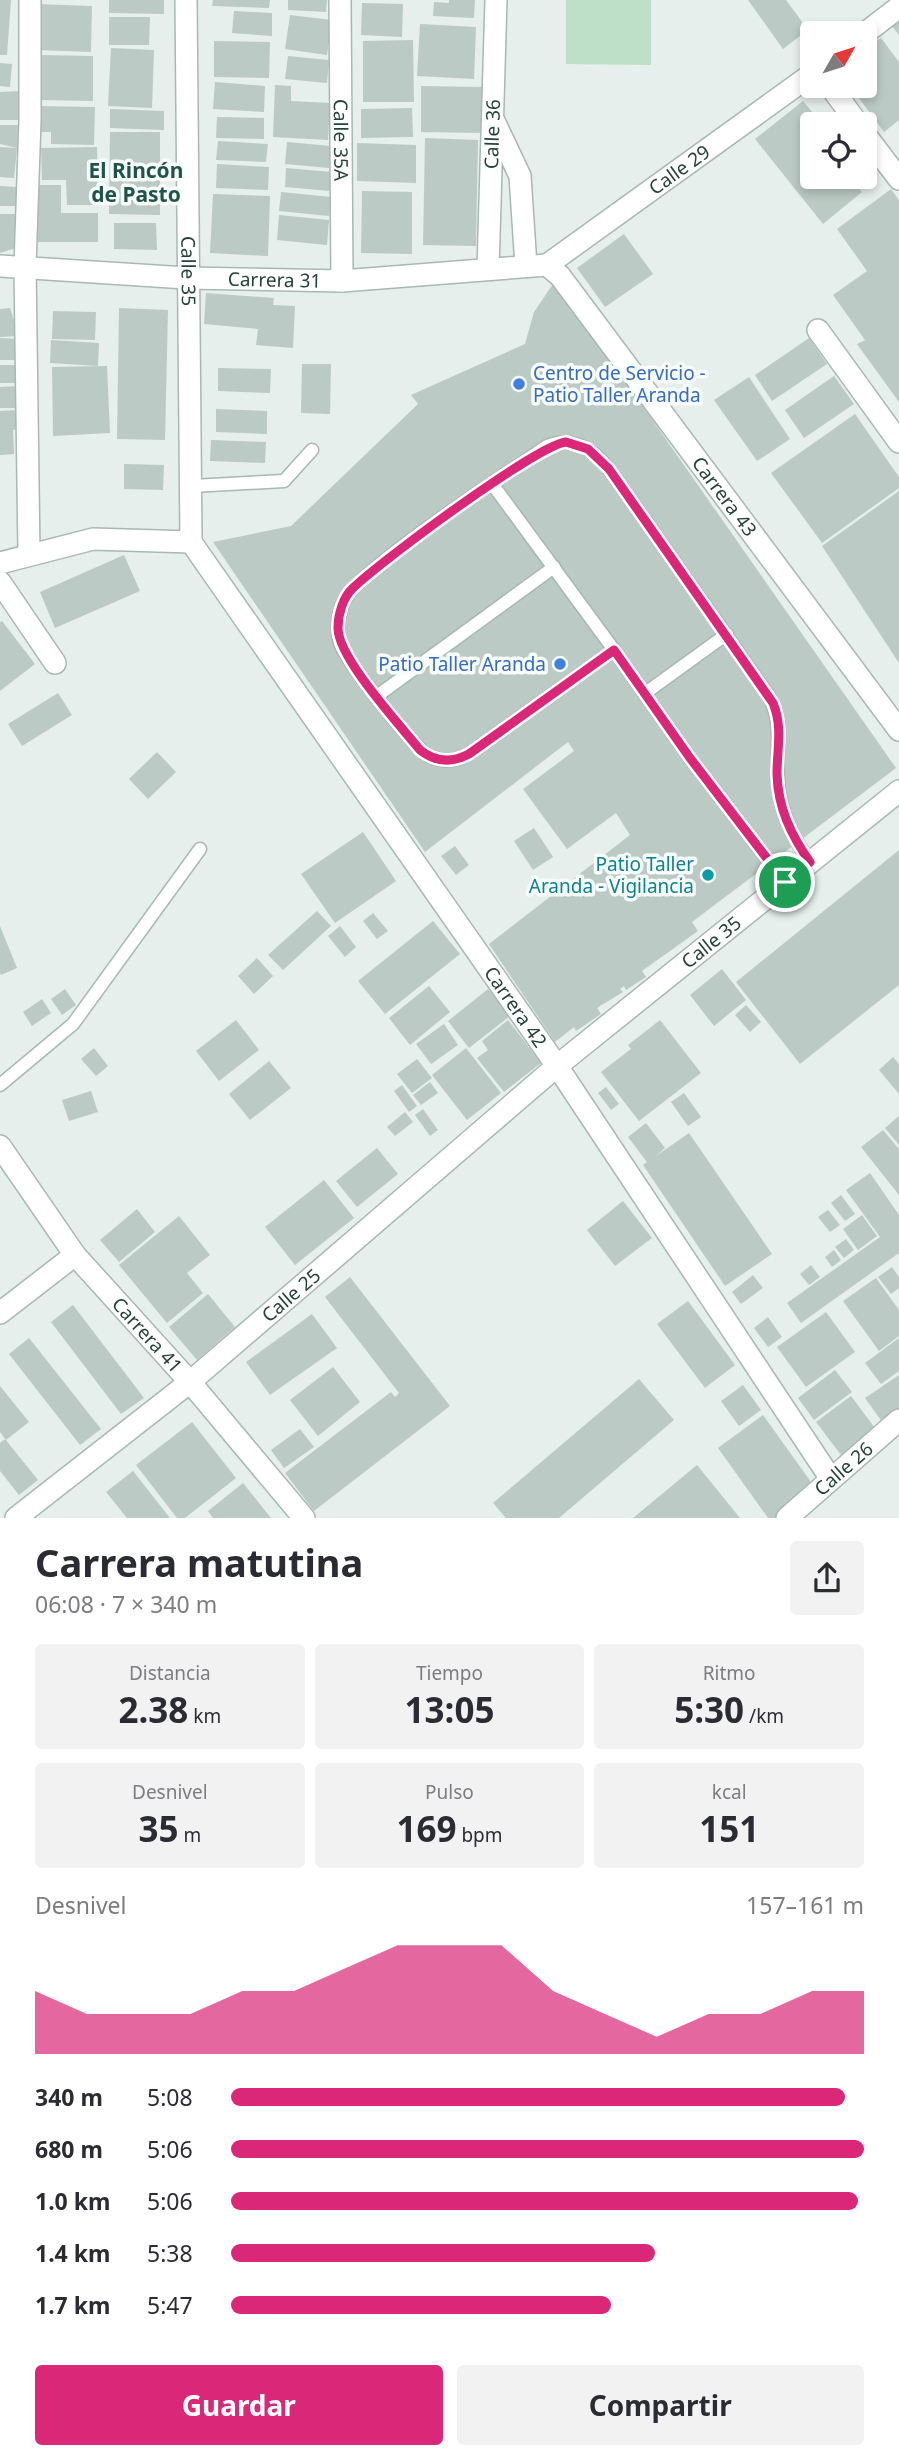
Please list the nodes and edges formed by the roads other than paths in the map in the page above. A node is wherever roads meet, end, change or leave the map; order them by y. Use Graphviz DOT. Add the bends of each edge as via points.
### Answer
graph roads {
  1 [pos="30,0"];
  2 [pos="186,0"];
  3 [pos="340,0"];
  4 [pos="496,0"];
  5 [pos="899,7"];
  6 [pos="877,24"];
  7 [pos="800,82"];
  8 [pos="493,119"];
  9 [pos="877,150"];
  10 [pos="899,179"];
  11 [pos="0,266"];
  12 [pos="25,266"];
  13 [pos="537,266"];
  14 [pos="488,269"];
  15 [pos="186,278"];
  16 [pos="342,281"];
  17 [pos="818,330"];
  18 [pos="899,442"];
  19 [pos="312,450"];
  20 [pos="493,485"];
  21 [pos="192,486"];
  22 [pos="191,542"];
  23 [pos="29,554"];
  24 [pos="0,564"];
  25 [pos="554,567"];
  26 [pos="0,582"];
  27 [pos="727,634"];
  28 [pos="614,650"];
  29 [pos="55,663"];
  30 [pos="644,694"];
  31 [pos="377,696"];
  32 [pos="899,730"];
  33 [pos="899,791"];
  34 [pos="200,849"];
  35 [pos="810,862"];
  36 [pos="785,882"];
  37 [pos="557,1066"];
  38 [pos="0,1085"];
  39 [pos="0,1146"];
  40 [pos="75,1255"];
  41 [pos="0,1313"];
  42 [pos="190,1382"];
  43 [pos="899,1420"];
  44 [pos="831,1479"];
  45 [pos="16,1517"];
  46 [pos="304,1517"];
  47 [pos="787,1517"];
  1 -- 12 [label="street"];
  2 -- 15 [label="street, Calle 35"];
  3 -- 16 [label="street, Calle 35A"];
  4 -- 8 [label="street, Calle 36"];
  5 -- 6 [label="street"];
  7 -- 13 [label="street, Calle 29"];
  8 -- 13 [label="street" via="520,176"];
  8 -- 14 [label="street, Calle 36"];
  9 -- 10 [label="street"];
  11 -- 12 [label="street, Carrera 31"];
  12 -- 15 [label="street, Carrera 31"];
  12 -- 23 [label="street"];
  13 -- 14 [label="street, Carrera 31"];
  13 -- 32 [label="street, Carrera 43" via="560,276"];
  14 -- 16 [label="street, Carrera 31"];
  15 -- 16 [label="street, Carrera 31"];
  15 -- 21 [label="street, Calle 35"];
  17 -- 18 [label="street"];
  19 -- 21 [label="lane" via="284,481"];
  20 -- 25 [label="lane"];
  20 -- 27 [label="lane" via="554,444 570,442 588,449 609,469"];
  20 -- 31 [label="lane" via="386,561 346,598 338,626 341,646"];
  21 -- 22 [label="street, Calle 35"];
  22 -- 23 [label="street" via="93,539"];
  22 -- 37 [label="street, Carrera 42"];
  23 -- 24 [label="street"];
  25 -- 28 [label="lane"];
  25 -- 31 [label="lane"];
  26 -- 29 [label="street"];
  27 -- 30 [label="lane"];
  27 -- 35 [label="lane" via="776,710 781,802 790,830"];
  28 -- 30 [label="lane"];
  28 -- 31 [label="lane" via="456,760 424,754"];
  30 -- 36 [label="lane"];
  33 -- 35 [label="street, Calle 35"];
  34 -- 38 [label="lane" via="73,1024"];
  35 -- 36 [label="street, Calle 35"];
  36 -- 37 [label="street, Calle 35"];
  37 -- 42 [label="street, Calle 25"];
  37 -- 44 [label="street, Carrera 42"];
  39 -- 40 [label="street, Carrera 41"];
  40 -- 41 [label="street"];
  40 -- 42 [label="street, Carrera 41"];
  42 -- 45 [label="street, Calle 25"];
  42 -- 46 [label="street, Carrera 41"];
  43 -- 44 [label="street, Calle 26"];
  44 -- 47 [label="street, Calle 26"];
}
